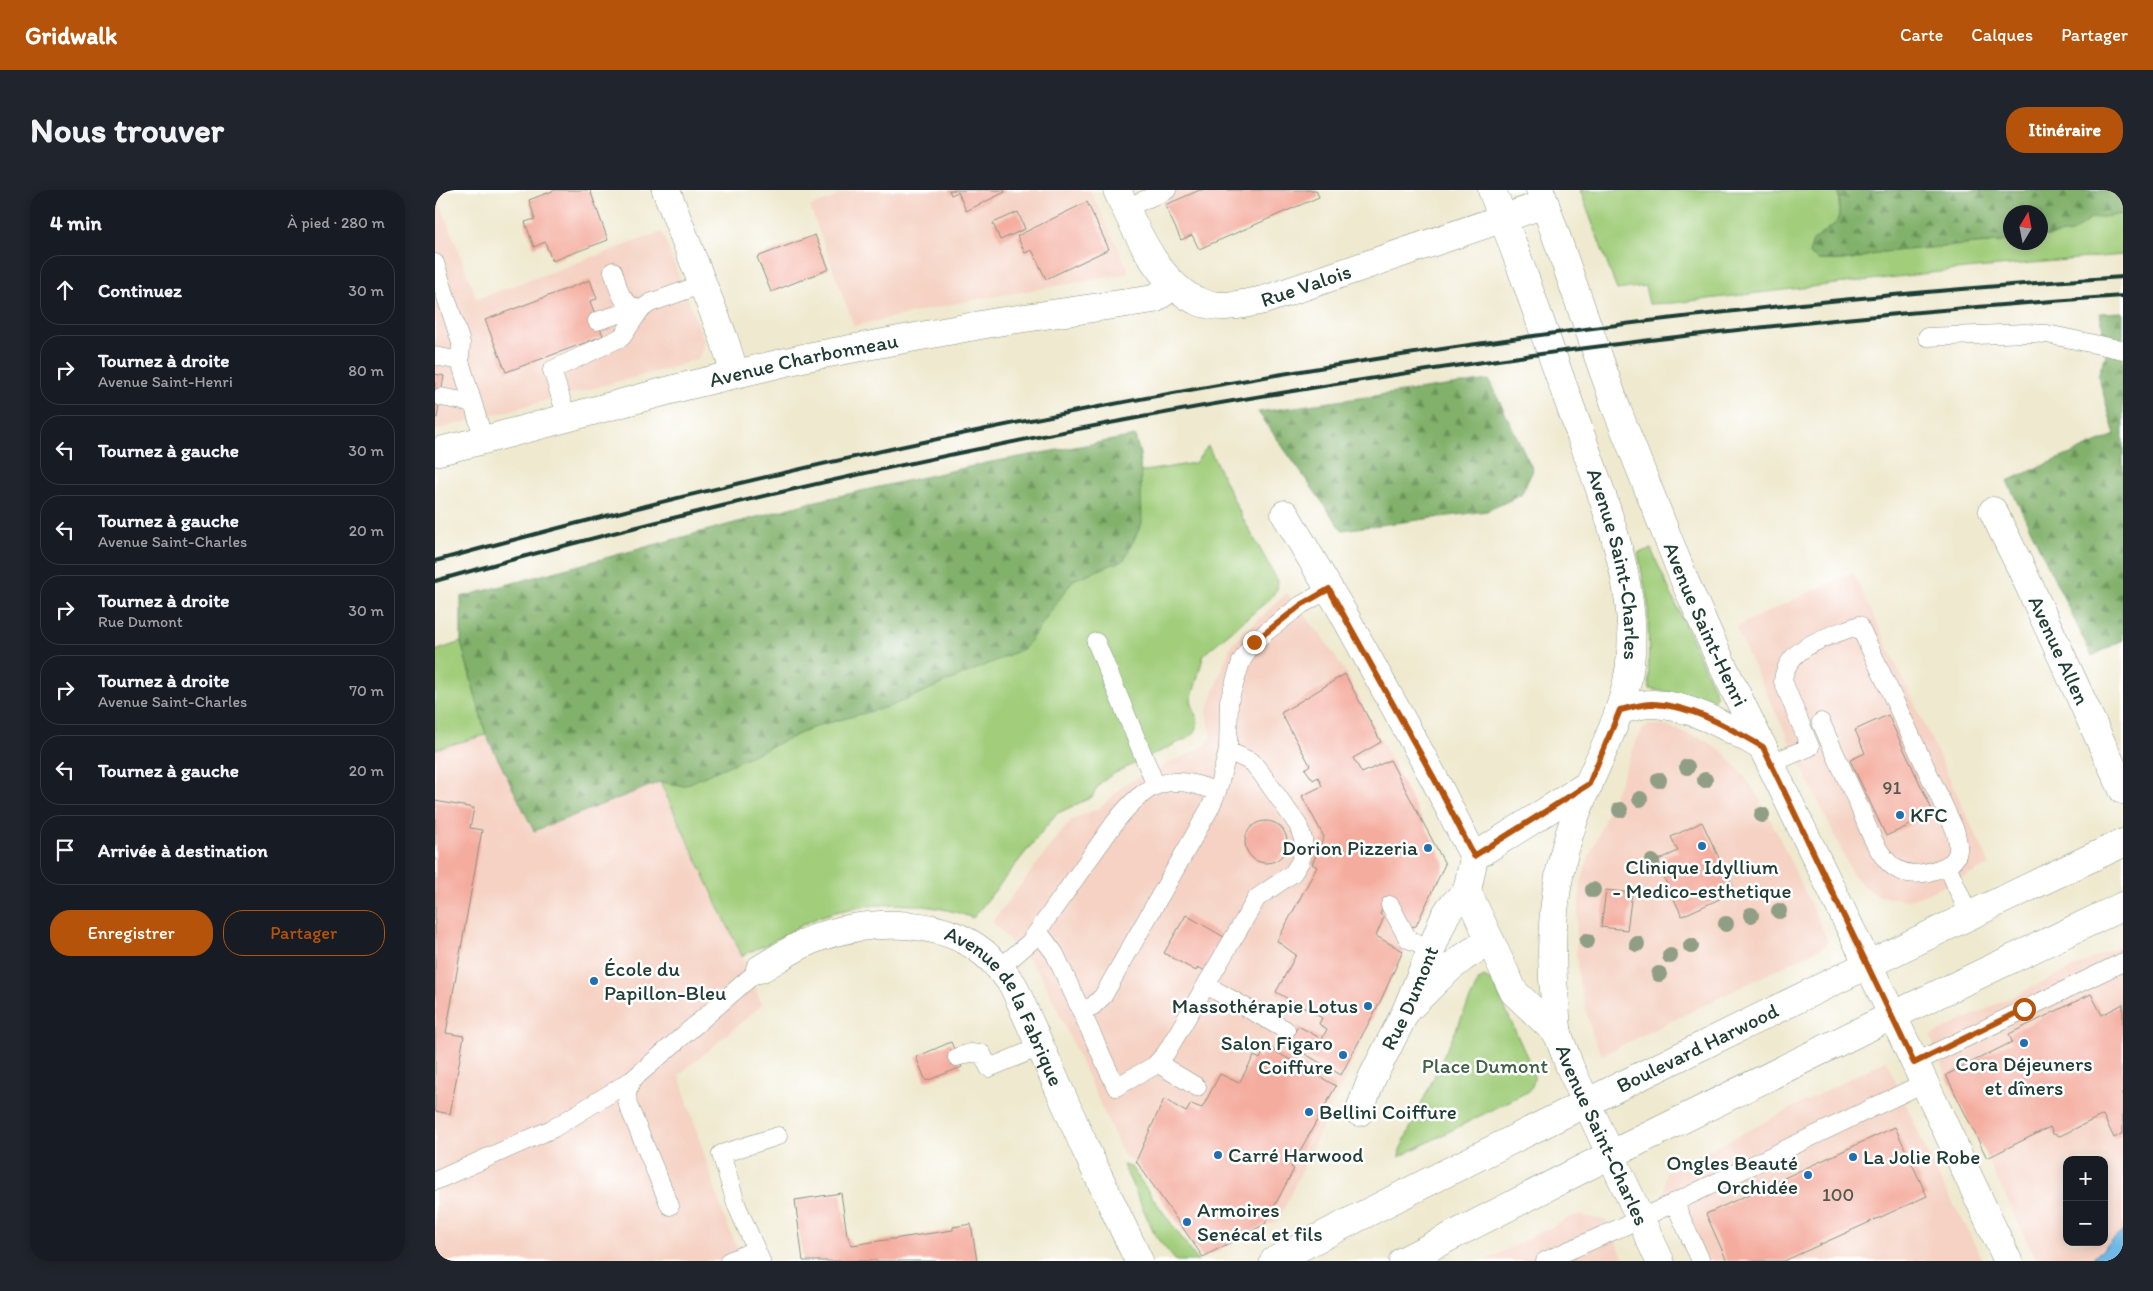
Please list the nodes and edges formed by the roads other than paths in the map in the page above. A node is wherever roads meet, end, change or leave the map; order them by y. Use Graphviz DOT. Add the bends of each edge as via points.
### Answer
graph roads {
  1 [pos="666,190"];
  2 [pos="1167,190"];
  3 [pos="1492,190"];
  4 [pos="1542,197"];
  5 [pos="1122,199"];
  6 [pos="1503,218"];
  7 [pos="435,263"];
  8 [pos="613,271"];
  9 [pos="703,284"];
  10 [pos="1175,285"];
  11 [pos="640,310"];
  12 [pos="597,321"];
  13 [pos="1927,338"];
  14 [pos="2123,350"];
  15 [pos="435,356"];
  16 [pos="460,361"];
  17 [pos="735,374"];
  18 [pos="441,397"];
  19 [pos="473,403"];
  20 [pos="567,418"];
  21 [pos="484,440"];
  22 [pos="435,452"];
  23 [pos="1993,511"];
  24 [pos="1285,514"];
  25 [pos="1329,589"];
  26 [pos="1096,642"];
  27 [pos="1620,710"];
  28 [pos="1821,722"];
  29 [pos="1228,751"];
  30 [pos="1768,755"];
  31 [pos="1589,784"];
  32 [pos="1156,786"];
  33 [pos="2123,790"];
  34 [pos="1217,792"];
  35 [pos="2123,843"];
  36 [pos="1474,856"];
  37 [pos="1947,865"];
  38 [pos="1467,891"];
  39 [pos="1391,905"];
  40 [pos="2123,906"];
  41 [pos="1969,916"];
  42 [pos="1037,931"];
  43 [pos="1491,942"];
  44 [pos="1430,948"];
  45 [pos="2123,962"];
  46 [pos="1868,964"];
  47 [pos="1000,968"];
  48 [pos="761,969"];
  49 [pos="1207,985"];
  50 [pos="1081,1011"];
  51 [pos="1407,1011"];
  52 [pos="1893,1016"];
  53 [pos="1286,1030"];
  54 [pos="1558,1034"];
  55 [pos="1040,1047"];
  56 [pos="957,1057"];
  57 [pos="1157,1063"];
  58 [pos="1919,1073"];
  59 [pos="632,1080"];
  60 [pos="1197,1087"];
  61 [pos="1586,1103"];
  62 [pos="1359,1112"];
  63 [pos="778,1136"];
  64 [pos="1610,1154"];
  65 [pos="435,1181"];
  66 [pos="1674,1202"];
  67 [pos="670,1206"];
  68 [pos="1640,1219"];
  69 [pos="758,1256"];
  70 [pos="729,1261"];
  71 [pos="1139,1261"];
  72 [pos="1274,1261"];
  73 [pos="1403,1261"];
  74 [pos="1545,1261"];
  75 [pos="1660,1261"];
  76 [pos="1701,1261"];
  77 [pos="2008,1261"];
  1 -- 9 [label="main road"];
  2 -- 5 [label="lane"];
  3 -- 6 [label="main road, Avenue Saint-Charles"];
  4 -- 6 [label="main road, Rue Valois"];
  4 -- 30 [label="main road, Avenue Saint-Henri" via="1617,410 1668,540 1721,662"];
  5 -- 10 [label="main road, Rue Valois" via="1151,256"];
  6 -- 10 [label="main road, Rue Valois" via="1245,305 1198,302"];
  6 -- 27 [label="main road, Avenue Saint-Charles" via="1615,536 1623,569 1631,629 1629,677"];
  7 -- 16 [label="lane" via="461,343"];
  8 -- 11 [label="lane" via="623,300"];
  9 -- 11 [label="lane" via="649,303"];
  9 -- 17 [label="main road"];
  10 -- 17 [label="main road, Avenue Charbonneau" via="1154,299 997,322 807,357"];
  11 -- 12 [label="lane"];
  11 -- 20 [label="lane" via="622,336 564,358 552,370"];
  13 -- 14 [label="lane" via="2047,334"];
  15 -- 16 [label="lane"];
  16 -- 19 [label="lane"];
  17 -- 20 [label="main road, Avenue Charbonneau"];
  18 -- 19 [label="lane"];
  19 -- 21 [label="lane"];
  20 -- 21 [label="main road, Avenue Charbonneau"];
  21 -- 22 [label="main road, Avenue Charbonneau"];
  23 -- 33 [label="main road, Avenue Allen"];
  24 -- 25 [label="main road"];
  25 -- 29 [label="lane" via="1301,605 1247,650 1229,701"];
  25 -- 36 [label="main road"];
  26 -- 32 [label="lane"];
  27 -- 30 [label="main road" via="1653,704 1678,707 1716,721"];
  27 -- 31 [label="main road, Avenue Saint-Charles"];
  28 -- 37 [label="lane" via="1885,858 1895,868 1907,873 1929,872"];
  29 -- 34 [label="lane"];
  29 -- 49 [label="lane" via="1252,762 1297,825 1304,850 1293,873 1257,898"];
  30 -- 37 [label="lane" via="1810,747 1783,681 1789,662 1799,652 1859,625 1955,830 1958,854"];
  30 -- 46 [label="main road, Avenue Saint-Henri"];
  31 -- 36 [label="main road"];
  31 -- 54 [label="main road, Avenue Saint-Charles" via="1567,845 1554,908 1551,959"];
  32 -- 34 [label="lane" via="1179,780"];
  32 -- 42 [label="lane" via="1129,804"];
  34 -- 50 [label="lane" via="1103,996 1093,1006"];
  35 -- 41 [label="main road, Boulevard Harwood"];
  36 -- 38 [label="main road"];
  37 -- 41 [label="lane"];
  38 -- 43 [label="main road, Avenue Saint-Charles"];
  38 -- 44 [label="main road, Rue Dumont" via="1445,916"];
  39 -- 44 [label="lane" via="1408,939"];
  40 -- 52 [label="main road"];
  41 -- 46 [label="main road, Boulevard Harwood"];
  42 -- 47 [label="lane" via="1030,942"];
  42 -- 50 [label="lane" via="1055,954"];
  43 -- 51 [label="main road" via="1451,966"];
  43 -- 54 [label="main road, Avenue Saint-Charles" via="1514,992"];
  44 -- 51 [label="main road, Rue Dumont"];
  45 -- 58 [label="lane"];
  46 -- 52 [label="main road, Avenue Saint-Henri"];
  46 -- 61 [label="main road, Boulevard Harwood"];
  47 -- 48 [label="main road, Avenue de la Fabrique" via="984,953 958,938 929,929 886,925 830,933"];
  47 -- 55 [label="main road, Avenue de la Fabrique" via="1013,985"];
  48 -- 59 [label="lane"];
  49 -- 53 [label="lane"];
  49 -- 57 [label="lane" via="1166,1054"];
  50 -- 57 [label="lane" via="1116,1087"];
  51 -- 62 [label="main road, Rue Dumont" via="1372,1078"];
  52 -- 58 [label="main road, Avenue Saint-Henri"];
  52 -- 64 [label="main road"];
  54 -- 61 [label="main road, Avenue Saint-Charles"];
  55 -- 56 [label="lane" via="989,1068 983,1054 977,1052"];
  55 -- 71 [label="main road, Avenue de la Fabrique"];
  57 -- 60 [label="lane"];
  58 -- 66 [label="lane"];
  58 -- 77 [label="main road, Avenue Saint-Henri"];
  59 -- 65 [label="lane" via="554,1128"];
  59 -- 67 [label="lane" via="627,1093 628,1105"];
  61 -- 64 [label="main road, Avenue Saint-Charles"];
  61 -- 72 [label="main road, Boulevard Harwood"];
  63 -- 69 [label="lane" via="721,1154 737,1206"];
  64 -- 68 [label="main road, Avenue Saint-Charles"];
  64 -- 73 [label="main road"];
  66 -- 68 [label="lane"];
  66 -- 76 [label="lane"];
  68 -- 74 [label="lane"];
  68 -- 75 [label="main road, Avenue Saint-Charles"];
  69 -- 70 [label="lane"];
}
